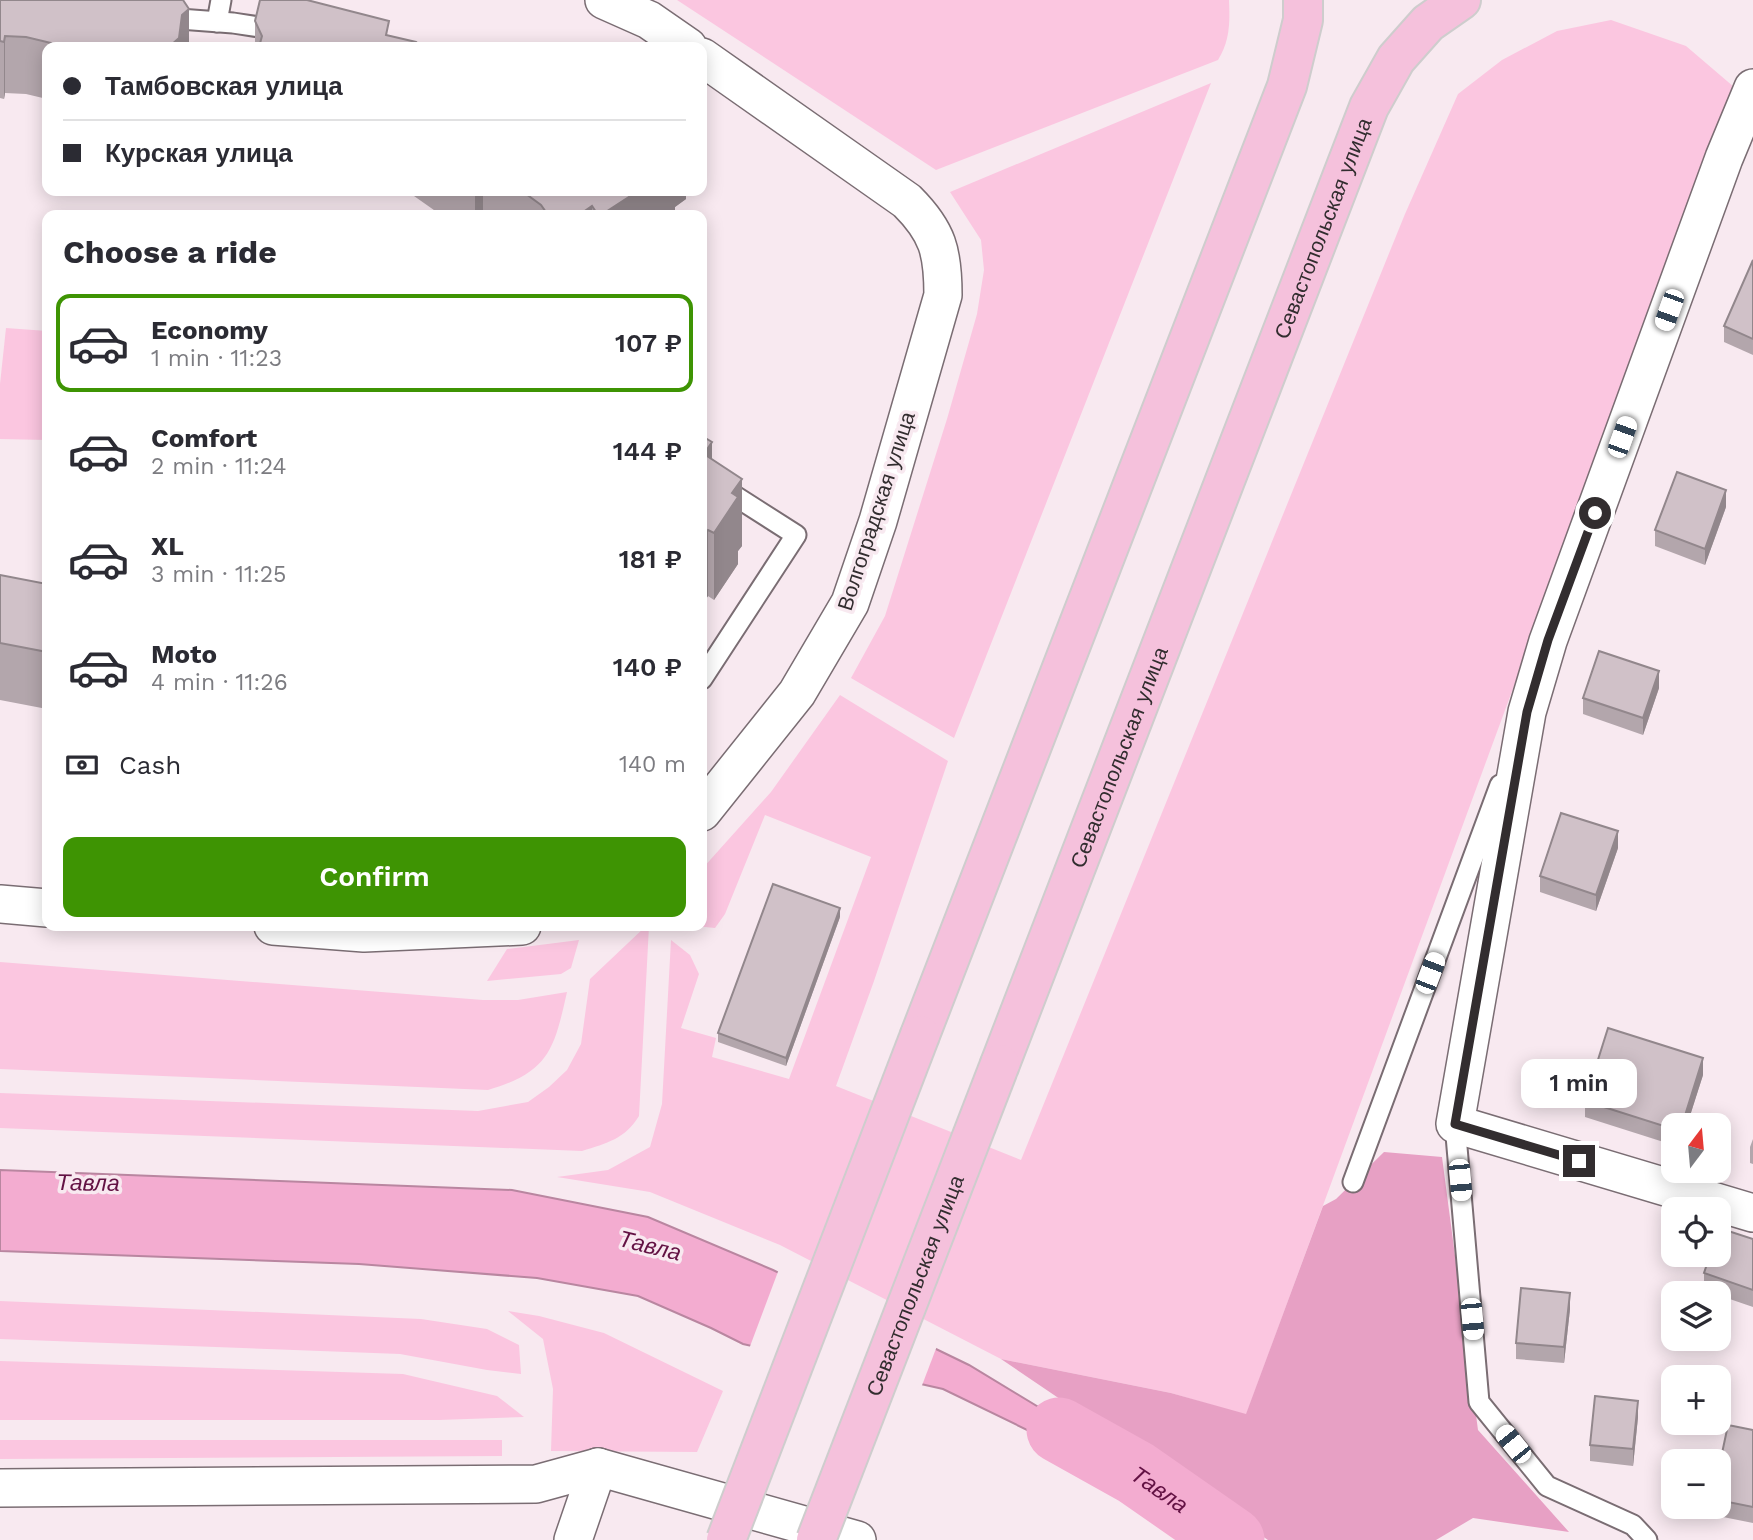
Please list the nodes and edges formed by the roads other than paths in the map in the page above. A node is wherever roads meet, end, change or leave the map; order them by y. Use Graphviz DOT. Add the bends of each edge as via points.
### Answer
graph roads {
  1 [pos="221,0"];
  2 [pos="604,0"];
  3 [pos="1303,0"];
  4 [pos="1461,0"];
  5 [pos="153,15"];
  6 [pos="217,22"];
  7 [pos="302,34"];
  8 [pos="681,42"];
  9 [pos="707,61"];
  10 [pos="1753,88"];
  11 [pos="707,478"];
  12 [pos="707,671"];
  13 [pos="1527,712"];
  14 [pos="707,805"];
  15 [pos="0,904"];
  16 [pos="42,908"];
  17 [pos="338,931"];
  18 [pos="409,931"];
  19 [pos="1455,1124"];
  20 [pos="1353,1182"];
  21 [pos="1753,1213"];
  22 [pos="598,1466"];
  23 [pos="0,1489"];
  24 [pos="573,1540"];
  25 [pos="726,1540"];
  26 [pos="816,1540"];
  27 [pos="857,1540"];
  28 [pos="1647,1540"];
  1 -- 6 [label="lane"];
  2 -- 8 [label="street" via="649,20"];
  3 -- 25 [label="main road, bridge" via="1303,20 1287,86"];
  4 -- 26 [label="main road, Севастопольская улица, bridge" via="1429,23 1396,59 1369,107"];
  5 -- 6 [label="lane"];
  6 -- 7 [label="lane"];
  9 -- 14 [label="street, Волгоградская улица" via="907,201 935,236 943,263 943,295 850,603 797,693"];
  10 -- 13 [label="street" via="1548,640"];
  11 -- 12 [label="lane" via="796,535"];
  13 -- 19 [label="street"];
  13 -- 20 [label="lane"];
  15 -- 16 [label="street"];
  17 -- 18 [label="street"];
  19 -- 21 [label="street"];
  19 -- 28 [label="lane" via="1479,1402 1547,1486 1633,1525"];
  22 -- 23 [label="street" via="536,1484"];
  22 -- 24 [label="street"];
  22 -- 27 [label="street"];
}
